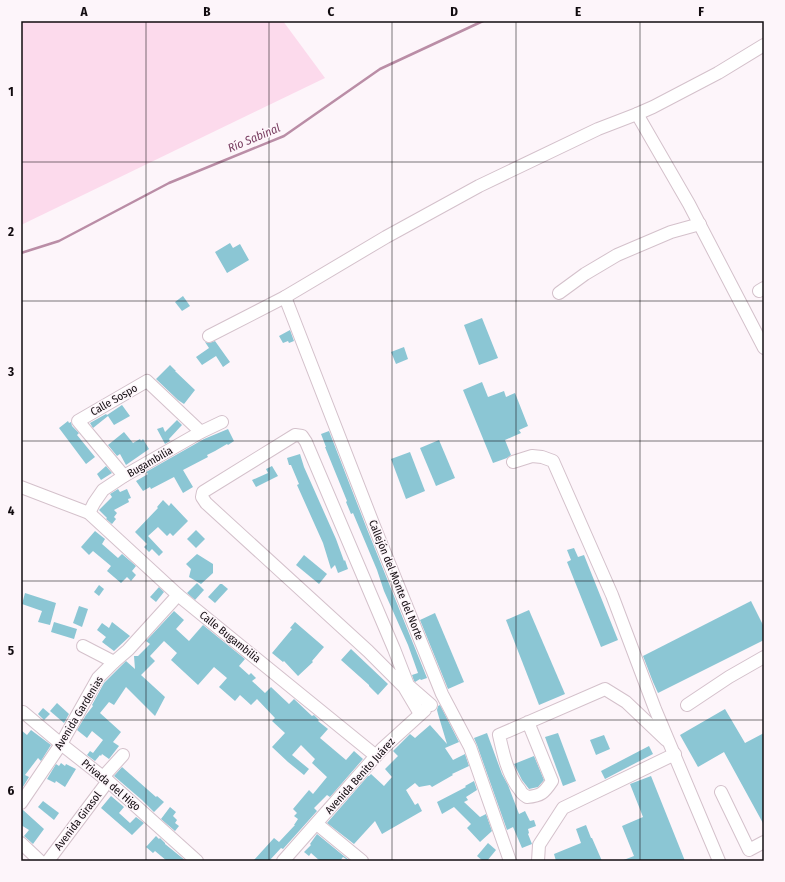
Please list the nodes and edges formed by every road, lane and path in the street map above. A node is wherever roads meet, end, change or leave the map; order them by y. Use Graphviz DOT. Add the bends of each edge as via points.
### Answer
graph roads {
  1 [pos="764,45"];
  2 [pos="637,114"];
  3 [pos="700,224"];
  4 [pos="559,293"];
  5 [pos="285,297"];
  6 [pos="209,336"];
  7 [pos="764,348"];
  8 [pos="222,422"];
  9 [pos="201,432"];
  10 [pos="513,462"];
  11 [pos="124,476"];
  12 [pos="21,487"];
  13 [pos="89,513"];
  14 [pos="178,595"];
  15 [pos="83,646"];
  16 [pos="394,649"];
  17 [pos="764,657"];
  18 [pos="377,660"];
  19 [pos="114,662"];
  20 [pos="406,686"];
  21 [pos="442,694"];
  22 [pos="431,705"];
  23 [pos="687,705"];
  24 [pos="22,713"];
  25 [pos="420,714"];
  26 [pos="528,722"];
  27 [pos="670,743"];
  28 [pos="61,744"];
  29 [pos="123,754"];
  30 [pos="675,754"];
  31 [pos="376,756"];
  32 [pos="106,779"];
  33 [pos="721,792"];
  34 [pos="21,803"];
  35 [pos="317,824"];
  36 [pos="764,842"];
  37 [pos="21,843"];
  38 [pos="40,861"];
  39 [pos="48,861"];
  40 [pos="197,861"];
  41 [pos="283,861"];
  42 [pos="362,861"];
  43 [pos="510,861"];
  44 [pos="538,861"];
  45 [pos="719,861"];
  1 -- 2 [label="street" via="718,73"];
  2 -- 3 [label="street"];
  2 -- 5 [label="street" via="598,129 479,186"];
  3 -- 4 [label="street" via="671,232 617,256 585,274"];
  3 -- 7 [label="street"];
  5 -- 6 [label="street"];
  5 -- 21 [label="street, Callejón del Monte del Norte"];
  8 -- 9 [label="street, Bugambilia"];
  9 -- 11 [label="street, Bugambilia"];
  9 -- 11 [label="street, Calle Sospo" via="147,381 78,421"];
  10 -- 27 [label="street" via="532,456 553,461 612,595"];
  11 -- 13 [label="street, Bugambilia" via="103,490"];
  12 -- 13 [label="street"];
  13 -- 14 [label="street, Calle Bugambilia"];
  14 -- 19 [label="street, Avenida Gardenias"];
  14 -- 31 [label="street, Calle Bugambilia"];
  15 -- 19 [label="street"];
  16 -- 18 [label="street"];
  16 -- 18 [label="street" via="302,436 295,435 203,492 202,498 206,503"];
  16 -- 20 [label="street"];
  17 -- 23 [label="street"];
  18 -- 20 [label="street"];
  19 -- 28 [label="street, Avenida Gardenias" via="98,678"];
  20 -- 22 [label="street"];
  20 -- 25 [label="street"];
  21 -- 22 [label="street, Avenida Benito Juárez"];
  21 -- 43 [label="street, Callejón del Monte del Norte" via="470,747"];
  22 -- 25 [label="street, Avenida Benito Juárez"];
  24 -- 28 [label="street, Privada del Higo"];
  25 -- 31 [label="street, Avenida Benito Juárez"];
  26 -- 26 [label="street" via="499,735 511,775 520,791 527,797 545,792 552,781"];
  26 -- 27 [label="street" via="604,689 626,702"];
  27 -- 30 [label="street"];
  28 -- 32 [label="street, Privada del Higo"];
  28 -- 34 [label="street, Avenida Gardenias"];
  29 -- 32 [label="street, Avenida Girasol"];
  30 -- 44 [label="street" via="563,808 540,845"];
  30 -- 45 [label="street"];
  31 -- 35 [label="street, Avenida Benito Juárez"];
  32 -- 39 [label="street, Avenida Girasol"];
  32 -- 40 [label="street, Privada del Higo"];
  33 -- 36 [label="street" via="749,850"];
  35 -- 41 [label="street, Avenida Benito Juárez"];
  35 -- 42 [label="street"];
  37 -- 38 [label="street"];
}
